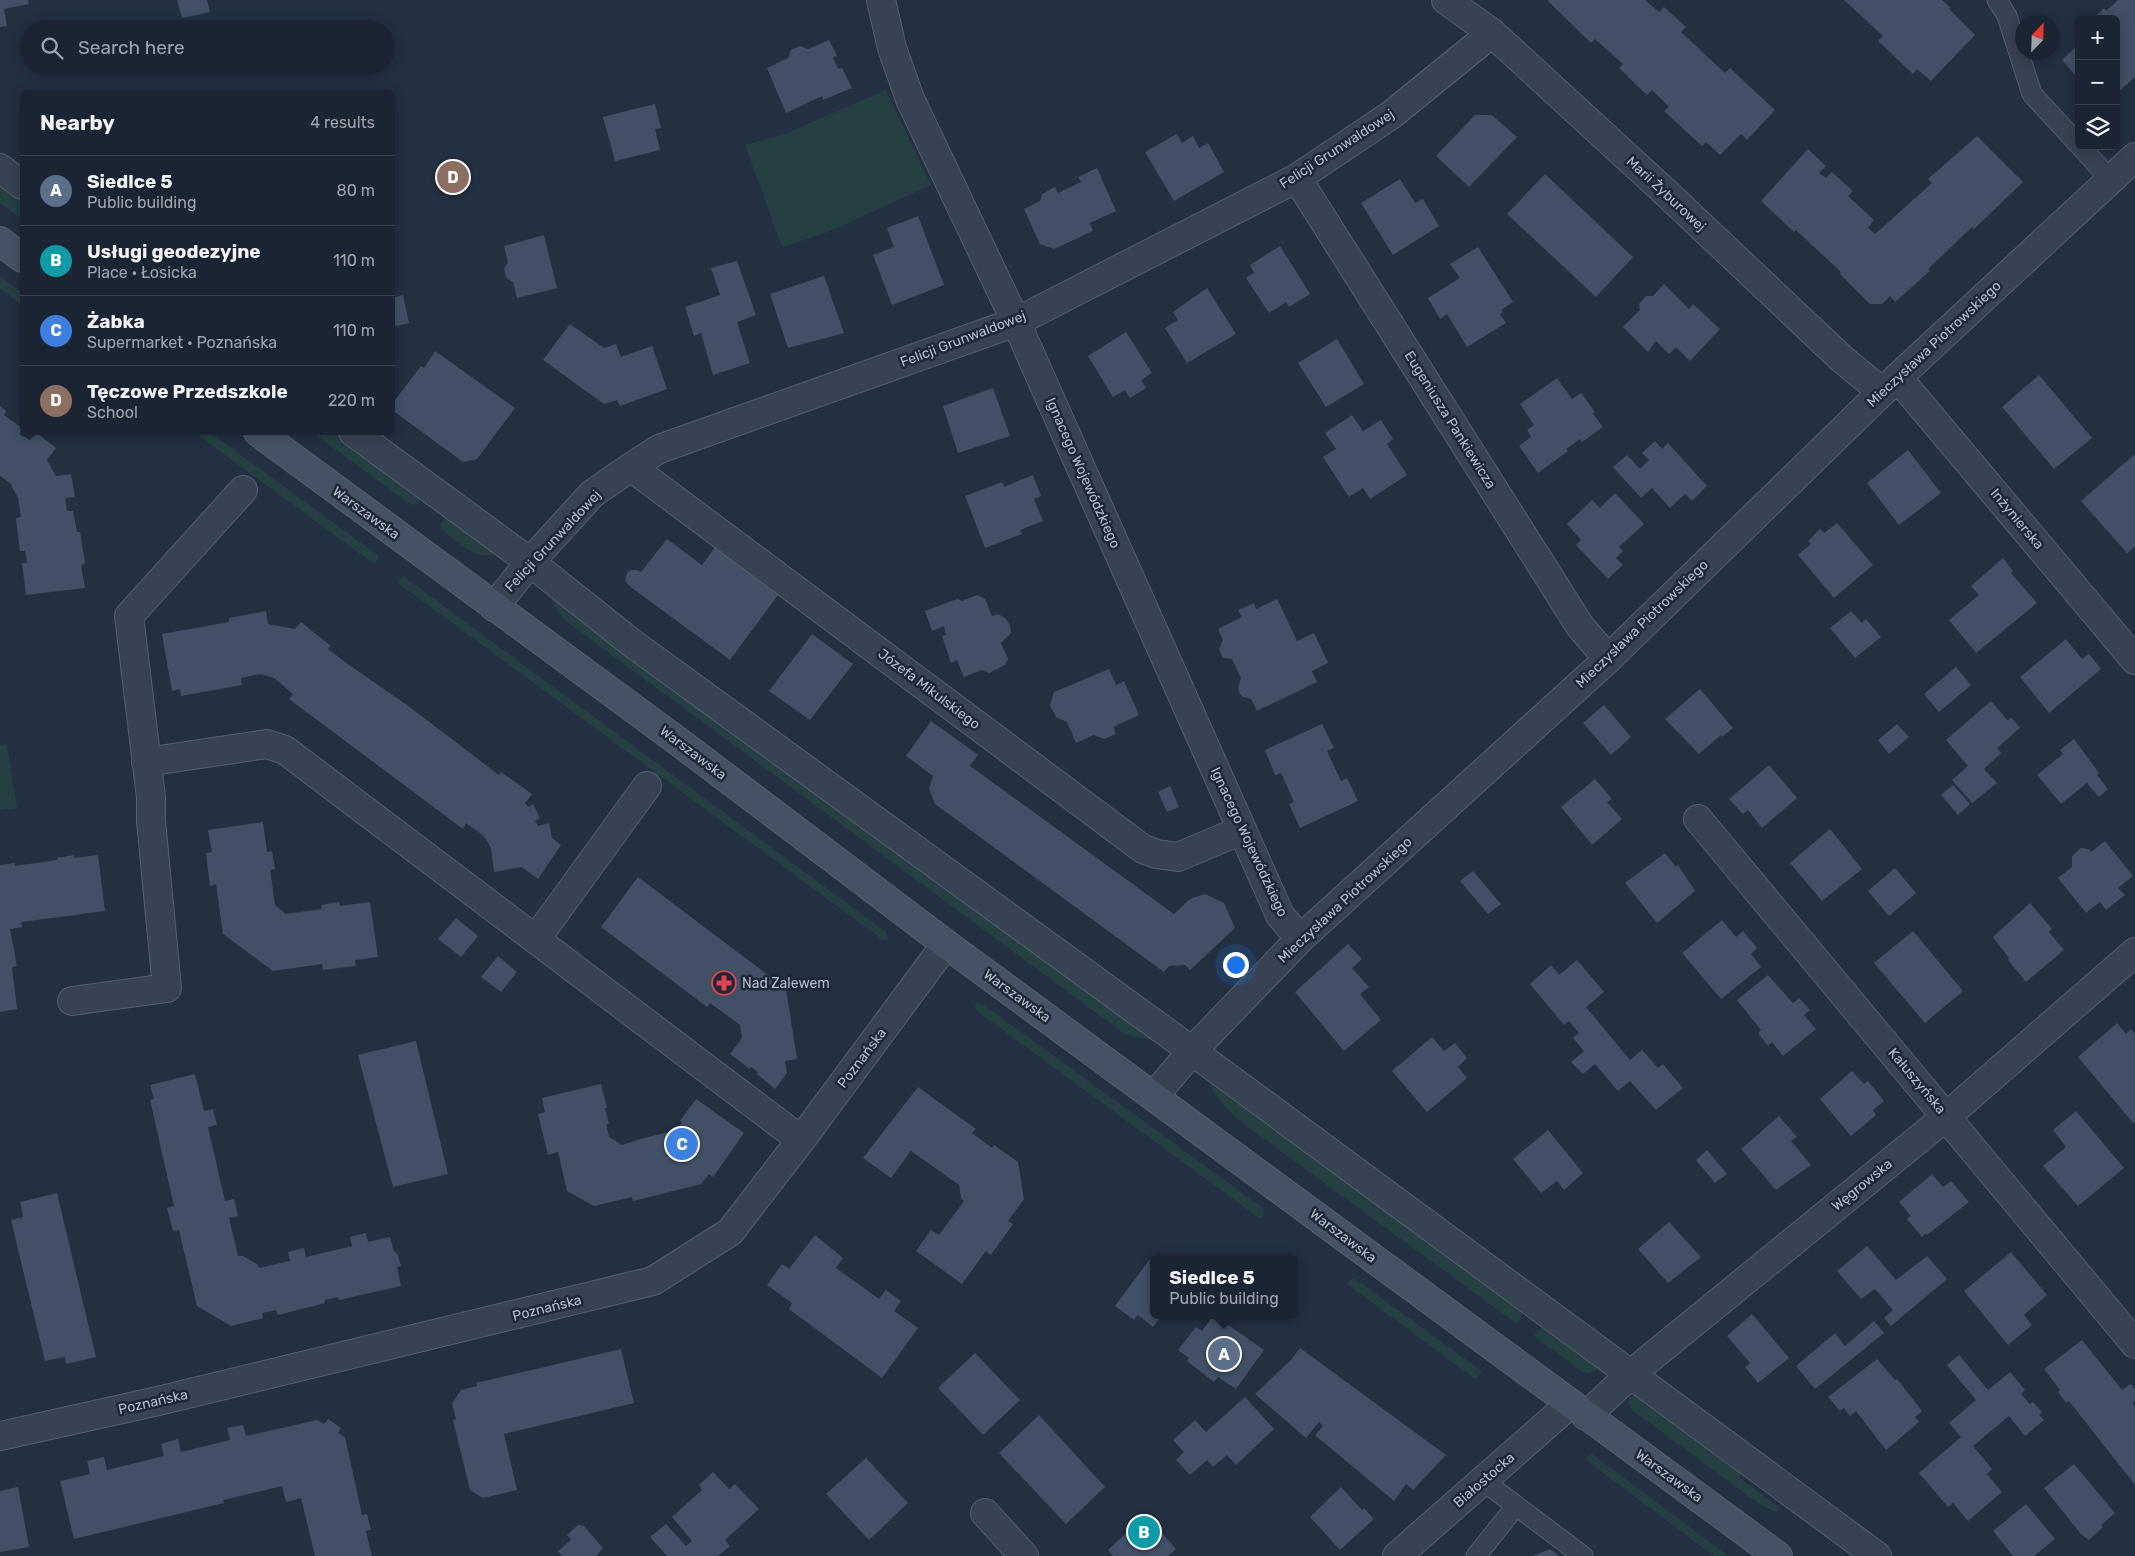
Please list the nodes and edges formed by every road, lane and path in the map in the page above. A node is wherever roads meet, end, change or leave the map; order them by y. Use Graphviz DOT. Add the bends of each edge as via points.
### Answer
graph roads {
  1 [pos="881,0"];
  2 [pos="1446,0"];
  3 [pos="1996,0"];
  4 [pos="1492,33"];
  5 [pos="2075,142"];
  6 [pos="2083,150"];
  7 [pos="2135,157"];
  8 [pos="0,168"];
  9 [pos="1297,178"];
  10 [pos="2111,180"];
  11 [pos="20,183"];
  12 [pos="0,241"];
  13 [pos="20,256"];
  14 [pos="1016,322"];
  15 [pos="1890,385"];
  16 [pos="262,435"];
  17 [pos="357,435"];
  18 [pos="630,466"];
  19 [pos="242,490"];
  20 [pos="530,562"];
  21 [pos="494,607"];
  22 [pos="1608,658"];
  23 [pos="2135,660"];
  24 [pos="146,762"];
  25 [pos="647,786"];
  26 [pos="1698,819"];
  27 [pos="1242,830"];
  28 [pos="536,939"];
  29 [pos="1300,939"];
  30 [pos="946,944"];
  31 [pos="2135,952"];
  32 [pos="72,1001"];
  33 [pos="1192,1051"];
  34 [pos="1154,1096"];
  35 [pos="1947,1116"];
  36 [pos="801,1140"];
  37 [pos="2135,1344"];
  38 [pos="1632,1373"];
  39 [pos="1578,1410"];
  40 [pos="0,1436"];
  41 [pos="1482,1480"];
  42 [pos="1516,1506"];
  43 [pos="986,1513"];
  44 [pos="1024,1556"];
  45 [pos="1397,1556"];
  46 [pos="1476,1556"];
  47 [pos="1583,1556"];
  48 [pos="1778,1556"];
  49 [pos="1877,1556"];
  1 -- 14 [label="street, Ignacego Wojewódzkiego" via="892,48 910,99"];
  2 -- 4 [label="street, Marii Żyburowej"];
  3 -- 5 [label="lane" via="2006,16 2032,94"];
  4 -- 9 [label="street, Felicji Grunwaldowej" via="1391,115"];
  4 -- 15 [label="street, Marii Żyburowej" via="1841,358"];
  6 -- 10 [label="lane"];
  7 -- 10 [label="street, Mieczysława Piotrowskiego"];
  8 -- 11 [label="street"];
  9 -- 14 [label="street, Felicji Grunwaldowej"];
  9 -- 22 [label="street, Eugeniusza Pankiewicza" via="1580,626"];
  10 -- 15 [label="street, Mieczysława Piotrowskiego"];
  12 -- 13 [label="main road"];
  14 -- 18 [label="street, Felicji Grunwaldowej" via="659,449"];
  14 -- 27 [label="street, Ignacego Wojewódzkiego"];
  15 -- 22 [label="street, Mieczysława Piotrowskiego"];
  15 -- 23 [label="street, Inżynierska"];
  16 -- 21 [label="main road, Warszawska"];
  17 -- 20 [label="street"];
  18 -- 20 [label="street, Felicji Grunwaldowej" via="592,494"];
  18 -- 27 [label="street, Józefa Mikulskiego" via="1143,849 1178,857"];
  19 -- 24 [label="street" via="129,616"];
  20 -- 21 [label="street, Felicji Grunwaldowej"];
  20 -- 33 [label="street" via="632,643"];
  21 -- 30 [label="main road, Warszawska"];
  22 -- 29 [label="street, Mieczysława Piotrowskiego"];
  24 -- 28 [label="street" via="267,744 285,750"];
  24 -- 32 [label="street" via="167,988"];
  25 -- 28 [label="street"];
  26 -- 35 [label="street, Kałuszyńska"];
  27 -- 29 [label="street, Ignacego Wojewódzkiego" via="1280,915"];
  28 -- 36 [label="street"];
  29 -- 33 [label="street, Mieczysława Piotrowskiego"];
  30 -- 34 [label="main road, Warszawska"];
  30 -- 36 [label="street, Poznańska"];
  31 -- 35 [label="street, Węgrowska"];
  33 -- 34 [label="street, Mieczysława Piotrowskiego"];
  33 -- 38 [label="street"];
  34 -- 39 [label="main road, Warszawska"];
  35 -- 37 [label="street, Kałuszyńska"];
  35 -- 38 [label="street, Węgrowska"];
  36 -- 40 [label="street, Poznańska" via="730,1232 653,1281"];
  38 -- 39 [label="street, Węgrowska"];
  38 -- 49 [label="street"];
  39 -- 41 [label="street, Białostocka"];
  39 -- 48 [label="main road, Warszawska"];
  41 -- 42 [label="lane"];
  41 -- 45 [label="street, Białostocka"];
  42 -- 46 [label="lane"];
  42 -- 47 [label="lane"];
  43 -- 44 [label="street"];
}
